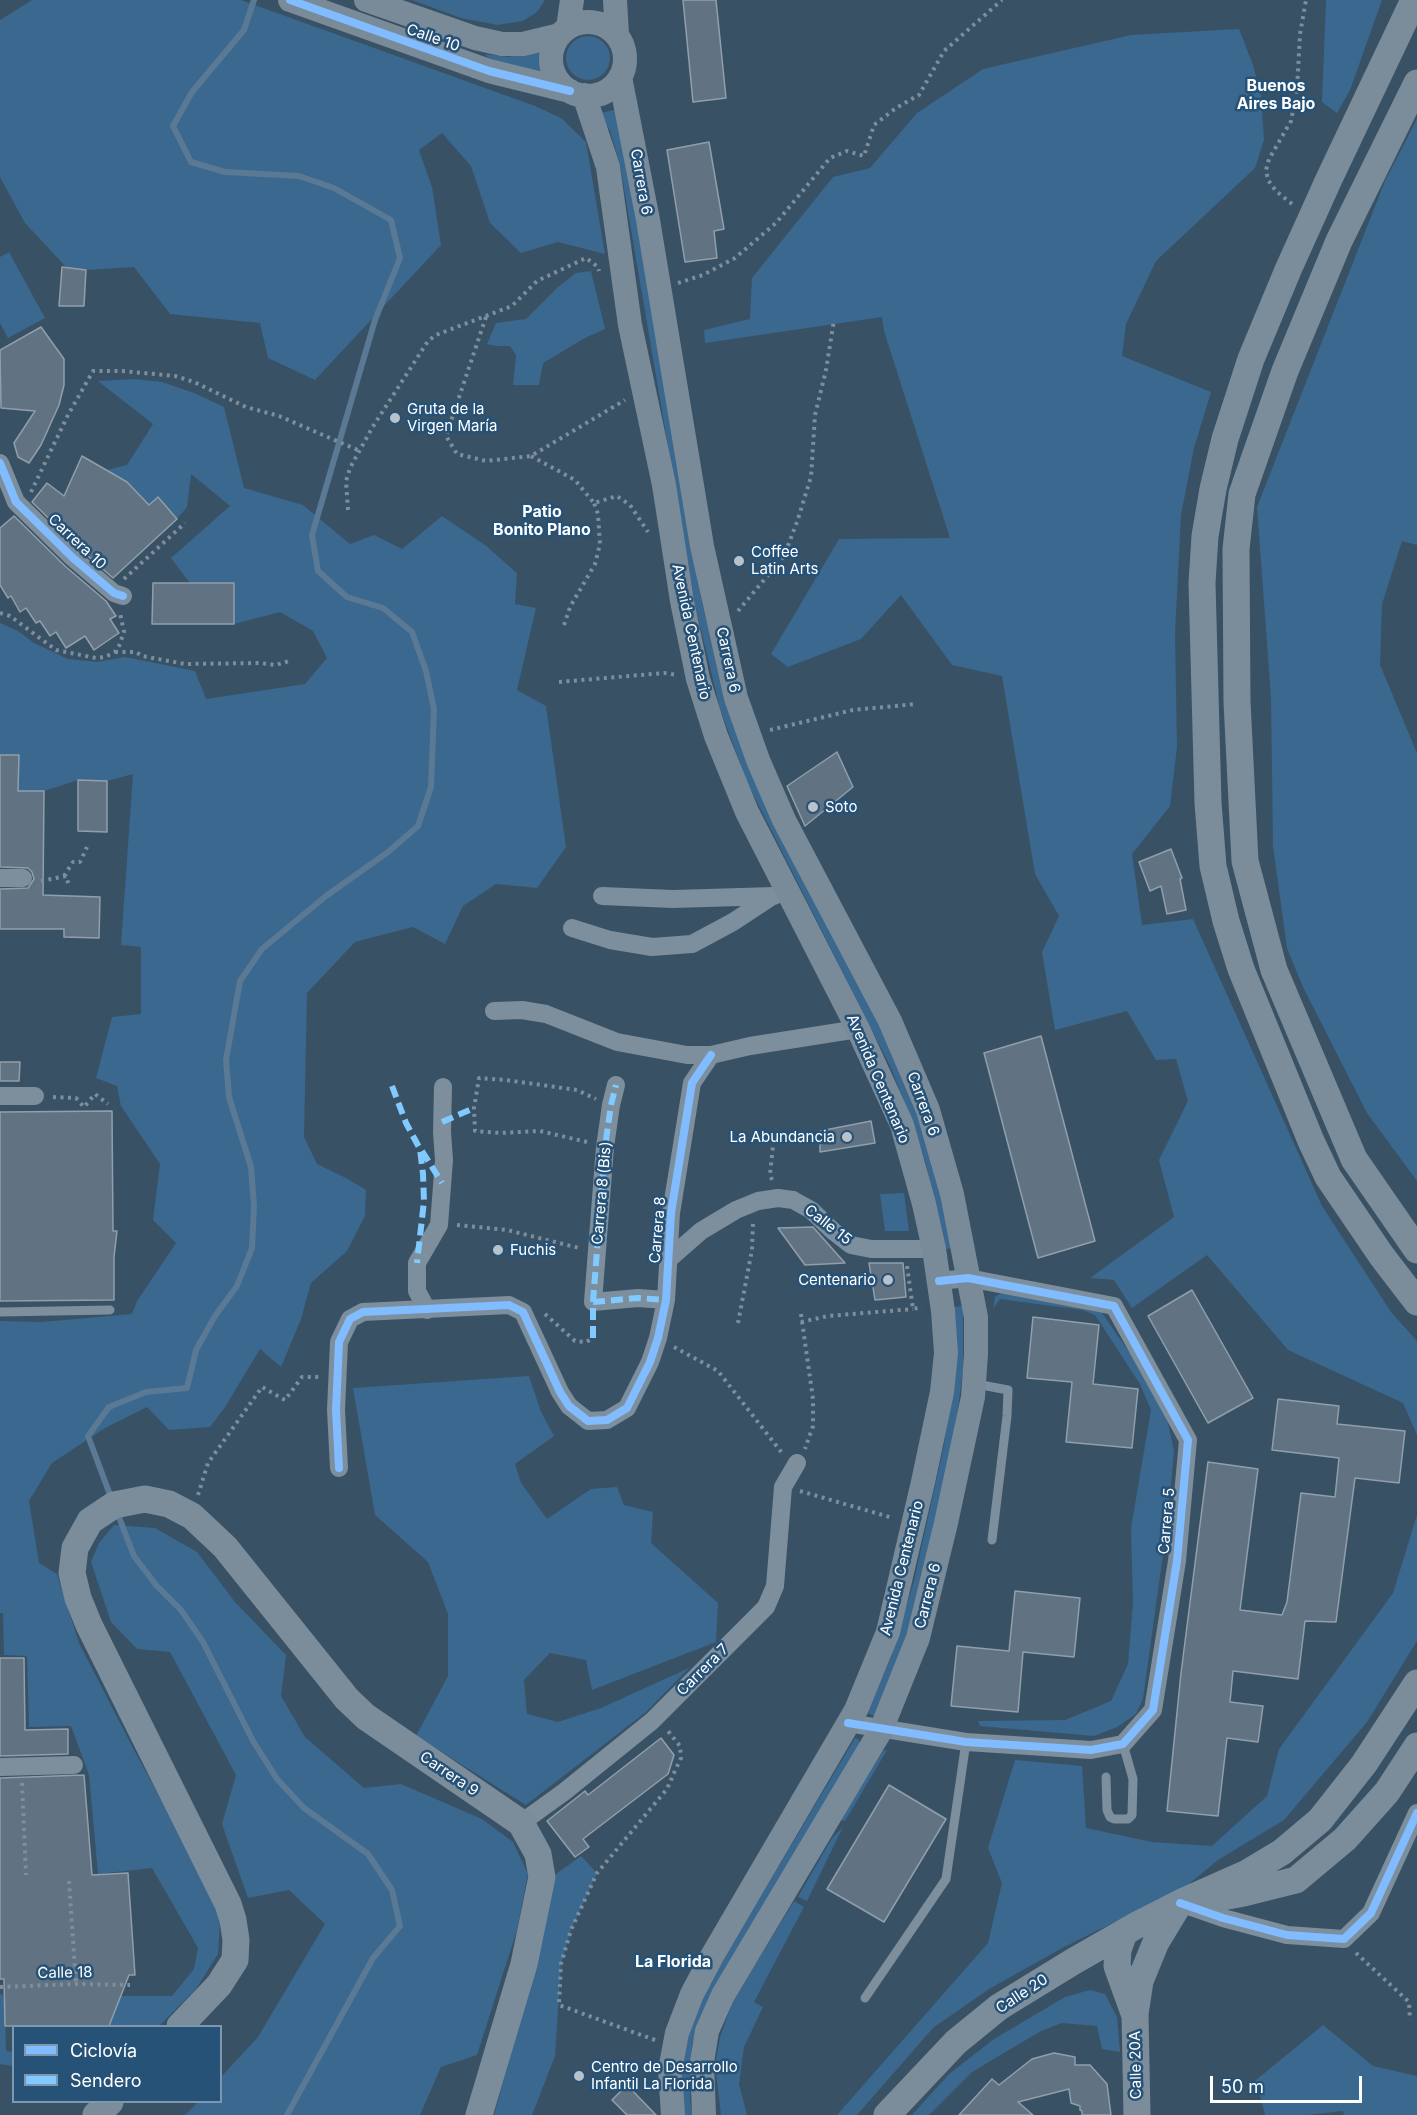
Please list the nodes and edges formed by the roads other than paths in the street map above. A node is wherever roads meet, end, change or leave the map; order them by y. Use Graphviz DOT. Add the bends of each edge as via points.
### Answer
graph roads {
  1 [pos="290,0"];
  2 [pos="366,0"];
  3 [pos="572,0"];
  4 [pos="615,0"];
  5 [pos="1414,0"];
  6 [pos="564,32"];
  7 [pos="617,35"];
  8 [pos="620,77"];
  9 [pos="1417,82"];
  10 [pos="577,93"];
  11 [pos="0,463"];
  12 [pos="16,502"];
  13 [pos="0,511"];
  14 [pos="123,596"];
  15 [pos="0,878"];
  16 [pos="23,878"];
  17 [pos="779,893"];
  18 [pos="602,896"];
  19 [pos="572,928"];
  20 [pos="494,1011"];
  21 [pos="858,1029"];
  22 [pos="711,1055"];
  23 [pos="616,1085"];
  24 [pos="443,1087"];
  25 [pos="0,1096"];
  26 [pos="34,1096"];
  27 [pos="934,1249"];
  28 [pos="1417,1250"];
  29 [pos="669,1259"];
  30 [pos="968,1278"];
  31 [pos="939,1281"];
  32 [pos="666,1300"];
  33 [pos="1417,1302"];
  34 [pos="110,1310"];
  35 [pos="427,1310"];
  36 [pos="0,1312"];
  37 [pos="974,1384"];
  38 [pos="796,1463"];
  39 [pos="339,1468"];
  40 [pos="992,1540"];
  41 [pos="1417,1683"];
  42 [pos="848,1723"];
  43 [pos="881,1730"];
  44 [pos="966,1742"];
  45 [pos="1123,1744"];
  46 [pos="1417,1746"];
  47 [pos="74,1766"];
  48 [pos="0,1767"];
  49 [pos="1106,1777"];
  50 [pos="1417,1813"];
  51 [pos="521,1824"];
  52 [pos="1180,1903"];
  53 [pos="1124,1933"];
  54 [pos="865,1998"];
  55 [pos="1135,2014"];
  56 [pos="181,2025"];
  57 [pos="109,2103"];
  58 [pos="96,2115"];
  59 [pos="479,2115"];
  60 [pos="673,2115"];
  61 [pos="704,2115"];
  62 [pos="887,2115"];
  63 [pos="1137,2115"];
  1 -- 10 [label="main road, Calle 10" via="489,71"];
  2 -- 6 [label="main road, Calle 10" via="502,44 523,44"];
  3 -- 6 [label="main road"];
  4 -- 7 [label="main road"];
  5 -- 33 [label="main road" via="1288,270 1248,370 1213,489 1205,536 1203,631 1208,803 1214,866 1240,969 1328,1177"];
  6 -- 7 [label="main road" via="578,23 599,24"];
  6 -- 10 [label="main road" via="552,55 552,65 555,75"];
  7 -- 8 [label="main road" via="625,56"];
  8 -- 10 [label="main road" via="605,92"];
  8 -- 30 [label="main road, Carrera 6" via="637,154 702,546 736,698 784,820 890,1021 928,1110"];
  9 -- 28 [label="main road" via="1339,241 1286,371 1242,494 1236,549 1237,702 1245,861 1274,970 1354,1159"];
  10 -- 17 [label="main road, Avenida Centenario" via="608,167 630,325 664,485 698,679 716,736"];
  11 -- 12 [label="street"];
  12 -- 13 [label="street"];
  12 -- 14 [label="street, Carrera 10" via="73,558 114,593"];
  15 -- 16 [label="street"];
  17 -- 18 [label="street" via="673,899"];
  17 -- 19 [label="street" via="692,944 652,947"];
  17 -- 21 [label="main road, Avenida Centenario"];
  20 -- 22 [label="street" via="546,1014 617,1042 687,1055"];
  21 -- 22 [label="street"];
  21 -- 27 [label="main road, Avenida Centenario" via="902,1125"];
  22 -- 29 [label="street, Carrera 8" via="692,1083 671,1213"];
  23 -- 32 [label="street, Carrera 8 (Bis)" via="605,1147 593,1302"];
  24 -- 35 [label="street" via="444,1160 439,1225 417,1263 417,1291"];
  25 -- 26 [label="street"];
  27 -- 29 [label="street, Calle 15" via="871,1249 851,1245 811,1210 793,1200 778,1198 736,1210 701,1231"];
  27 -- 31 [label="main road, Avenida Centenario"];
  29 -- 32 [label="street, Carrera 8"];
  30 -- 31 [label="street"];
  30 -- 37 [label="main road, Carrera 6" via="976,1317"];
  30 -- 45 [label="street, Carrera 5" via="1114,1306 1188,1440 1177,1561 1153,1710"];
  31 -- 42 [label="main road, Avenida Centenario" via="946,1353 942,1392 888,1632"];
  32 -- 35 [label="street, Carrera 8" via="650,1362 627,1408 607,1420 588,1421 569,1406 560,1392 523,1312 509,1305"];
  34 -- 36 [label="lane"];
  35 -- 39 [label="street" via="363,1312 350,1319 339,1342"];
  37 -- 40 [label="lane" via="1008,1390"];
  37 -- 43 [label="main road, Carrera 6" via="918,1638"];
  38 -- 51 [label="street, Carrera 7" via="783,1486 775,1586 766,1607 652,1721"];
  41 -- 52 [label="main road, Calle 20" via="1364,1764 1320,1820 1282,1852 1247,1873"];
  42 -- 43 [label="street"];
  42 -- 60 [label="main road, Avenida Centenario" via="692,1994 677,2032 670,2070"];
  43 -- 44 [label="street"];
  43 -- 61 [label="main road, Carrera 6" via="723,1995 707,2031 702,2062"];
  44 -- 45 [label="street" via="1091,1750"];
  44 -- 54 [label="lane" via="946,1879"];
  45 -- 49 [label="lane" via="1133,1779 1132,1815 1128,1819 1110,1817"];
  46 -- 52 [label="main road" via="1387,1792 1345,1839 1296,1880"];
  47 -- 48 [label="street"];
  50 -- 52 [label="street" via="1371,1913 1344,1939 1287,1935"];
  51 -- 56 [label="main road, Carrera 9" via="366,1717 225,1547 181,1510 145,1499 114,1505 90,1521 75,1548 72,1573 78,1598 228,1904 236,1940 235,1960 219,1985"];
  51 -- 59 [label="main road, Carrera 9" via="538,1854 542,1877 524,1964"];
  52 -- 53 [label="main road, Calle 20"];
  52 -- 55 [label="main road" via="1148,1960"];
  53 -- 55 [label="main road" via="1118,1966"];
  53 -- 62 [label="main road, Calle 20" via="999,2007 956,2042"];
  55 -- 63 [label="main road, Calle 20A"];
  57 -- 58 [label="main road"];
}
